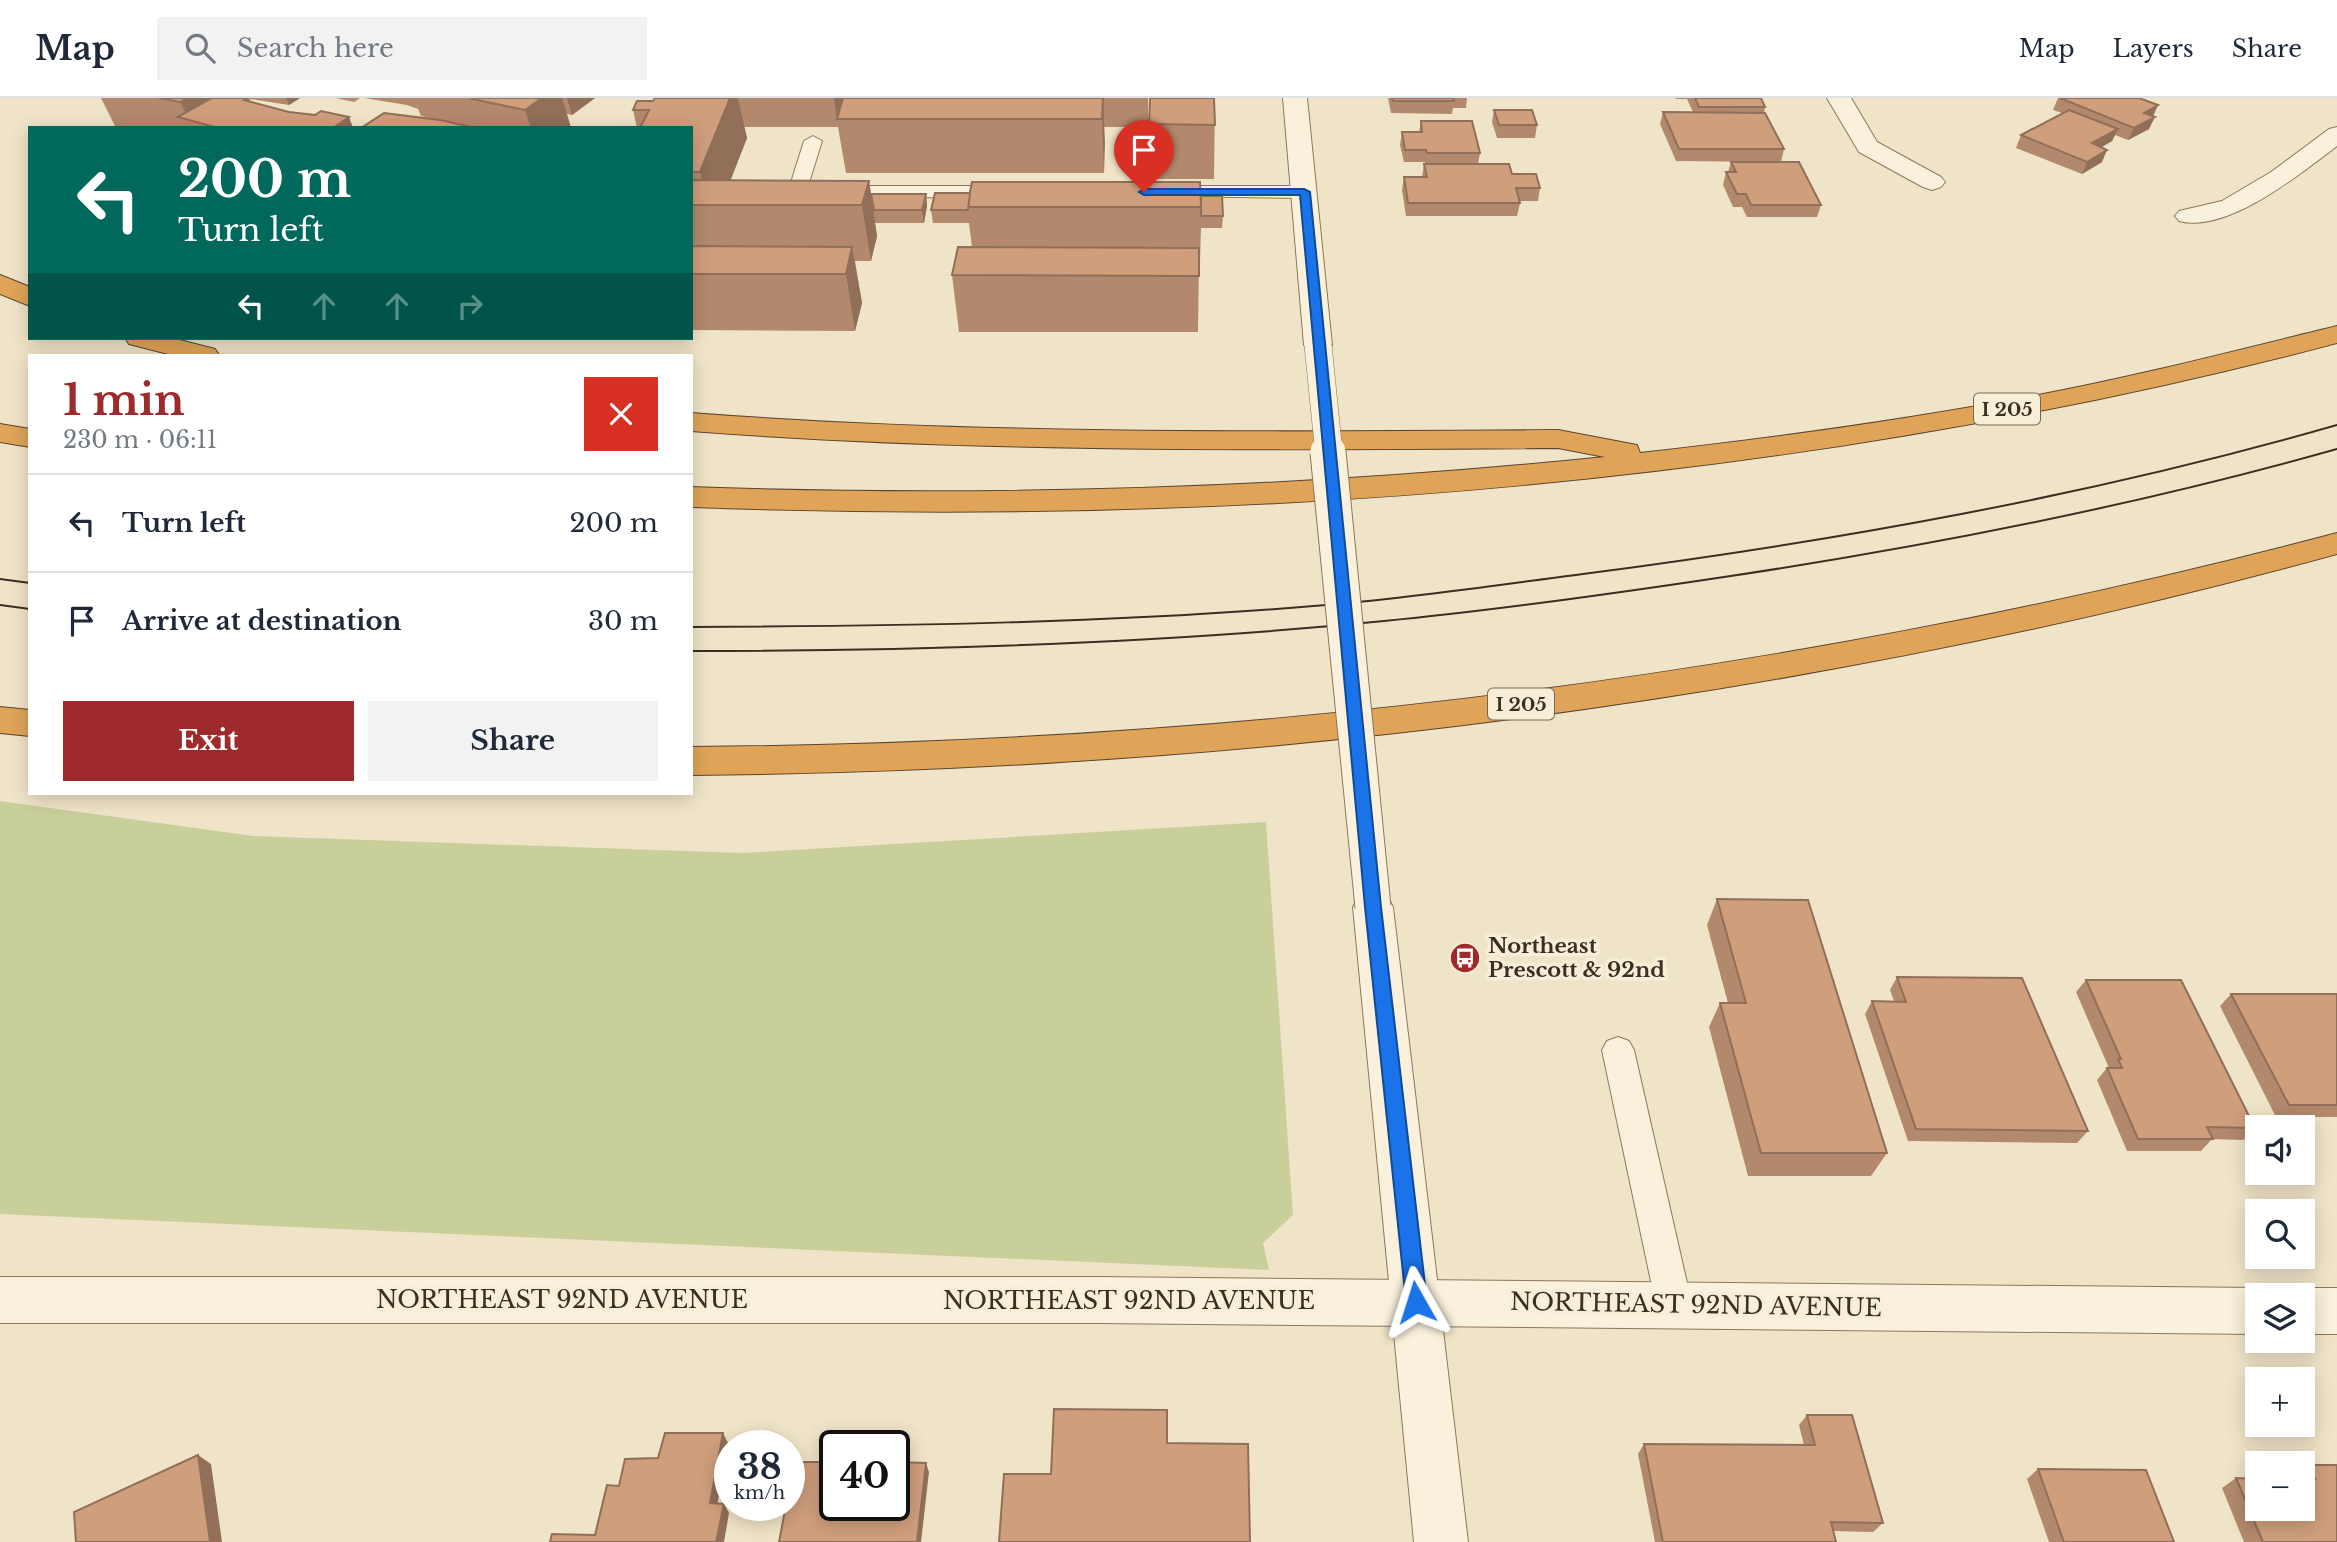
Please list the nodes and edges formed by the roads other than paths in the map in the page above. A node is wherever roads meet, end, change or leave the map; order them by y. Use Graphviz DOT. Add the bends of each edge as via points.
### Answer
graph roads {
  1 [pos="1295,98"];
  2 [pos="1839,98"];
  3 [pos="2337,134"];
  4 [pos="813,141"];
  5 [pos="1932,182"];
  6 [pos="1030,192"];
  7 [pos="1140,192"];
  8 [pos="1304,192"];
  9 [pos="2188,216"];
  10 [pos="0,283"];
  11 [pos="28,297"];
  12 [pos="2337,334"];
  13 [pos="147,340"];
  14 [pos="201,354"];
  15 [pos="693,422"];
  16 [pos="0,433"];
  17 [pos="28,438"];
  18 [pos="1673,460"];
  19 [pos="693,497"];
  20 [pos="2337,543"];
  21 [pos="0,720"];
  22 [pos="28,723"];
  23 [pos="693,761"];
  24 [pos="1618,1050"];
  25 [pos="0,1300"];
  26 [pos="1416,1302"];
  27 [pos="1674,1305"];
  28 [pos="2245,1311"];
  29 [pos="2315,1311"];
  30 [pos="2337,1311"];
  31 [pos="1441,1542"];
  1 -- 8 [label="street"];
  2 -- 5 [label="street" via="1868,147"];
  3 -- 9 [label="street" via="2230,207"];
  4 -- 6 [label="lane" via="797,192"];
  7 -- 8 [label="lane"];
  8 -- 26 [label="street, bridge"];
  10 -- 11 [label="highway"];
  12 -- 18 [label="highway, I 205" via="2134,384 1980,414"];
  13 -- 14 [label="highway"];
  15 -- 18 [label="highway" via="884,437 1558,439"];
  16 -- 17 [label="highway"];
  18 -- 19 [label="highway, I 205" via="1413,485 1037,503"];
  20 -- 23 [label="highway, I 205" via="1965,632 1591,695 1196,740 986,754"];
  21 -- 22 [label="highway"];
  24 -- 27 [label="lane"];
  25 -- 26 [label="street, NORTHEAST 92ND AVENUE"];
  26 -- 27 [label="street, NORTHEAST 92ND AVENUE"];
  26 -- 31 [label="street"];
  27 -- 28 [label="street, NORTHEAST 92ND AVENUE"];
  29 -- 30 [label="street"];
}
